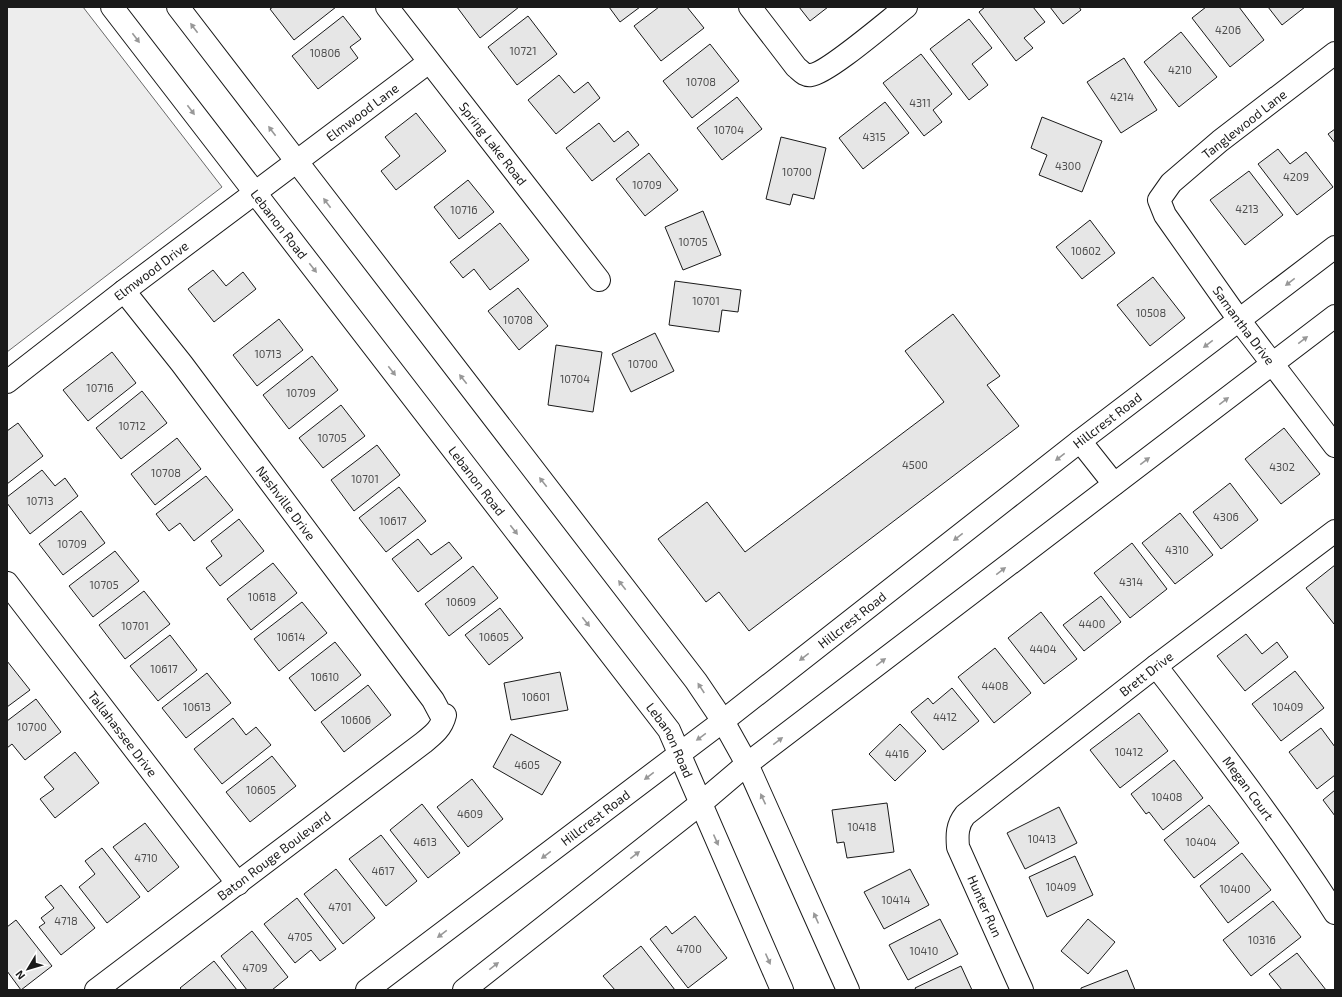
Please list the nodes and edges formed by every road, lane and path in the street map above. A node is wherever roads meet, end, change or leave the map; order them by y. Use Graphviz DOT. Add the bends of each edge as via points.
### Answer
graph roads {
  1 [pos="112,7"];
  2 [pos="178,7"];
  3 [pos="387,7"];
  4 [pos="750,7"];
  5 [pos="906,7"];
  6 [pos="1335,53"];
  7 [pos="429,62"];
  8 [pos="296,162"];
  9 [pos="255,193"];
  10 [pos="1159,200"];
  11 [pos="1335,247"];
  12 [pos="599,280"];
  13 [pos="124,291"];
  14 [pos="1335,316"];
  15 [pos="1239,320"];
  16 [pos="1272,364"];
  17 [pos="7,382"];
  18 [pos="1080,441"];
  19 [pos="1335,446"];
  20 [pos="1114,484"];
  21 [pos="1335,531"];
  22 [pos="7,583"];
  23 [pos="1156,666"];
  24 [pos="445,715"];
  25 [pos="723,721"];
  26 [pos="680,752"];
  27 [pos="746,764"];
  28 [pos="700,804"];
  29 [pos="960,821"];
  30 [pos="238,884"];
  31 [pos="1335,913"];
  32 [pos="96,990"];
  33 [pos="367,990"];
  34 [pos="464,990"];
  35 [pos="782,990"];
  36 [pos="848,990"];
  37 [pos="1022,990"];
  1 -- 9 [label="main road, Lebanon Road, one-way"];
  8 -- 2 [label="main road, one-way"];
  3 -- 7 [label="main road, Spring Lake Road"];
  4 -- 5 [label="main road" via="803,74 811,75 828,67"];
  6 -- 10 [label="main road, Tanglewood Lane" via="1220,141 1172,183"];
  7 -- 8 [label="main road, Elmwood Lane"];
  7 -- 12 [label="main road, Spring Lake Road"];
  8 -- 9 [label="main road, Elmwood Drive"];
  25 -- 8 [label="main road, one-way" via="696,681"];
  9 -- 13 [label="main road, Elmwood Drive"];
  9 -- 26 [label="main road, Lebanon Road, one-way" via="669,730"];
  10 -- 15 [label="main road, Samantha Drive" via="1165,215"];
  11 -- 15 [label="main road, Hillcrest Road, one-way"];
  13 -- 17 [label="main road, Elmwood Drive"];
  13 -- 24 [label="main road, Nashville Drive" via="433,700 440,716"];
  16 -- 14 [label="main road, one-way"];
  15 -- 16 [label="main road, Samantha Drive"];
  15 -- 18 [label="main road, Hillcrest Road, one-way"];
  16 -- 19 [label="main road, Samantha Drive"];
  20 -- 16 [label="main road, one-way"];
  18 -- 20 [label="main road"];
  18 -- 25 [label="main road, Hillcrest Road, one-way"];
  27 -- 20 [label="main road, one-way"];
  21 -- 23 [label="main road, Brett Drive"];
  22 -- 30 [label="main road, Tallahassee Drive"];
  23 -- 29 [label="main road, Brett Drive"];
  23 -- 31 [label="main road, Megan Court" via="1249,787"];
  24 -- 30 [label="main road, Baton Rouge Boulevard" via="443,722 428,739"];
  25 -- 26 [label="main road, Hillcrest Road, one-way"];
  25 -- 27 [label="main road"];
  26 -- 28 [label="main road, Lebanon Road"];
  26 -- 33 [label="main road, Hillcrest Road, one-way"];
  27 -- 28 [label="main road"];
  36 -- 27 [label="main road, one-way"];
  34 -- 28 [label="main road, one-way"];
  28 -- 35 [label="main road, Lebanon Road, one-way"];
  29 -- 37 [label="main road, Hunter Run" via="958,847"];
  30 -- 32 [label="main road, Baton Rouge Boulevard"];
}
